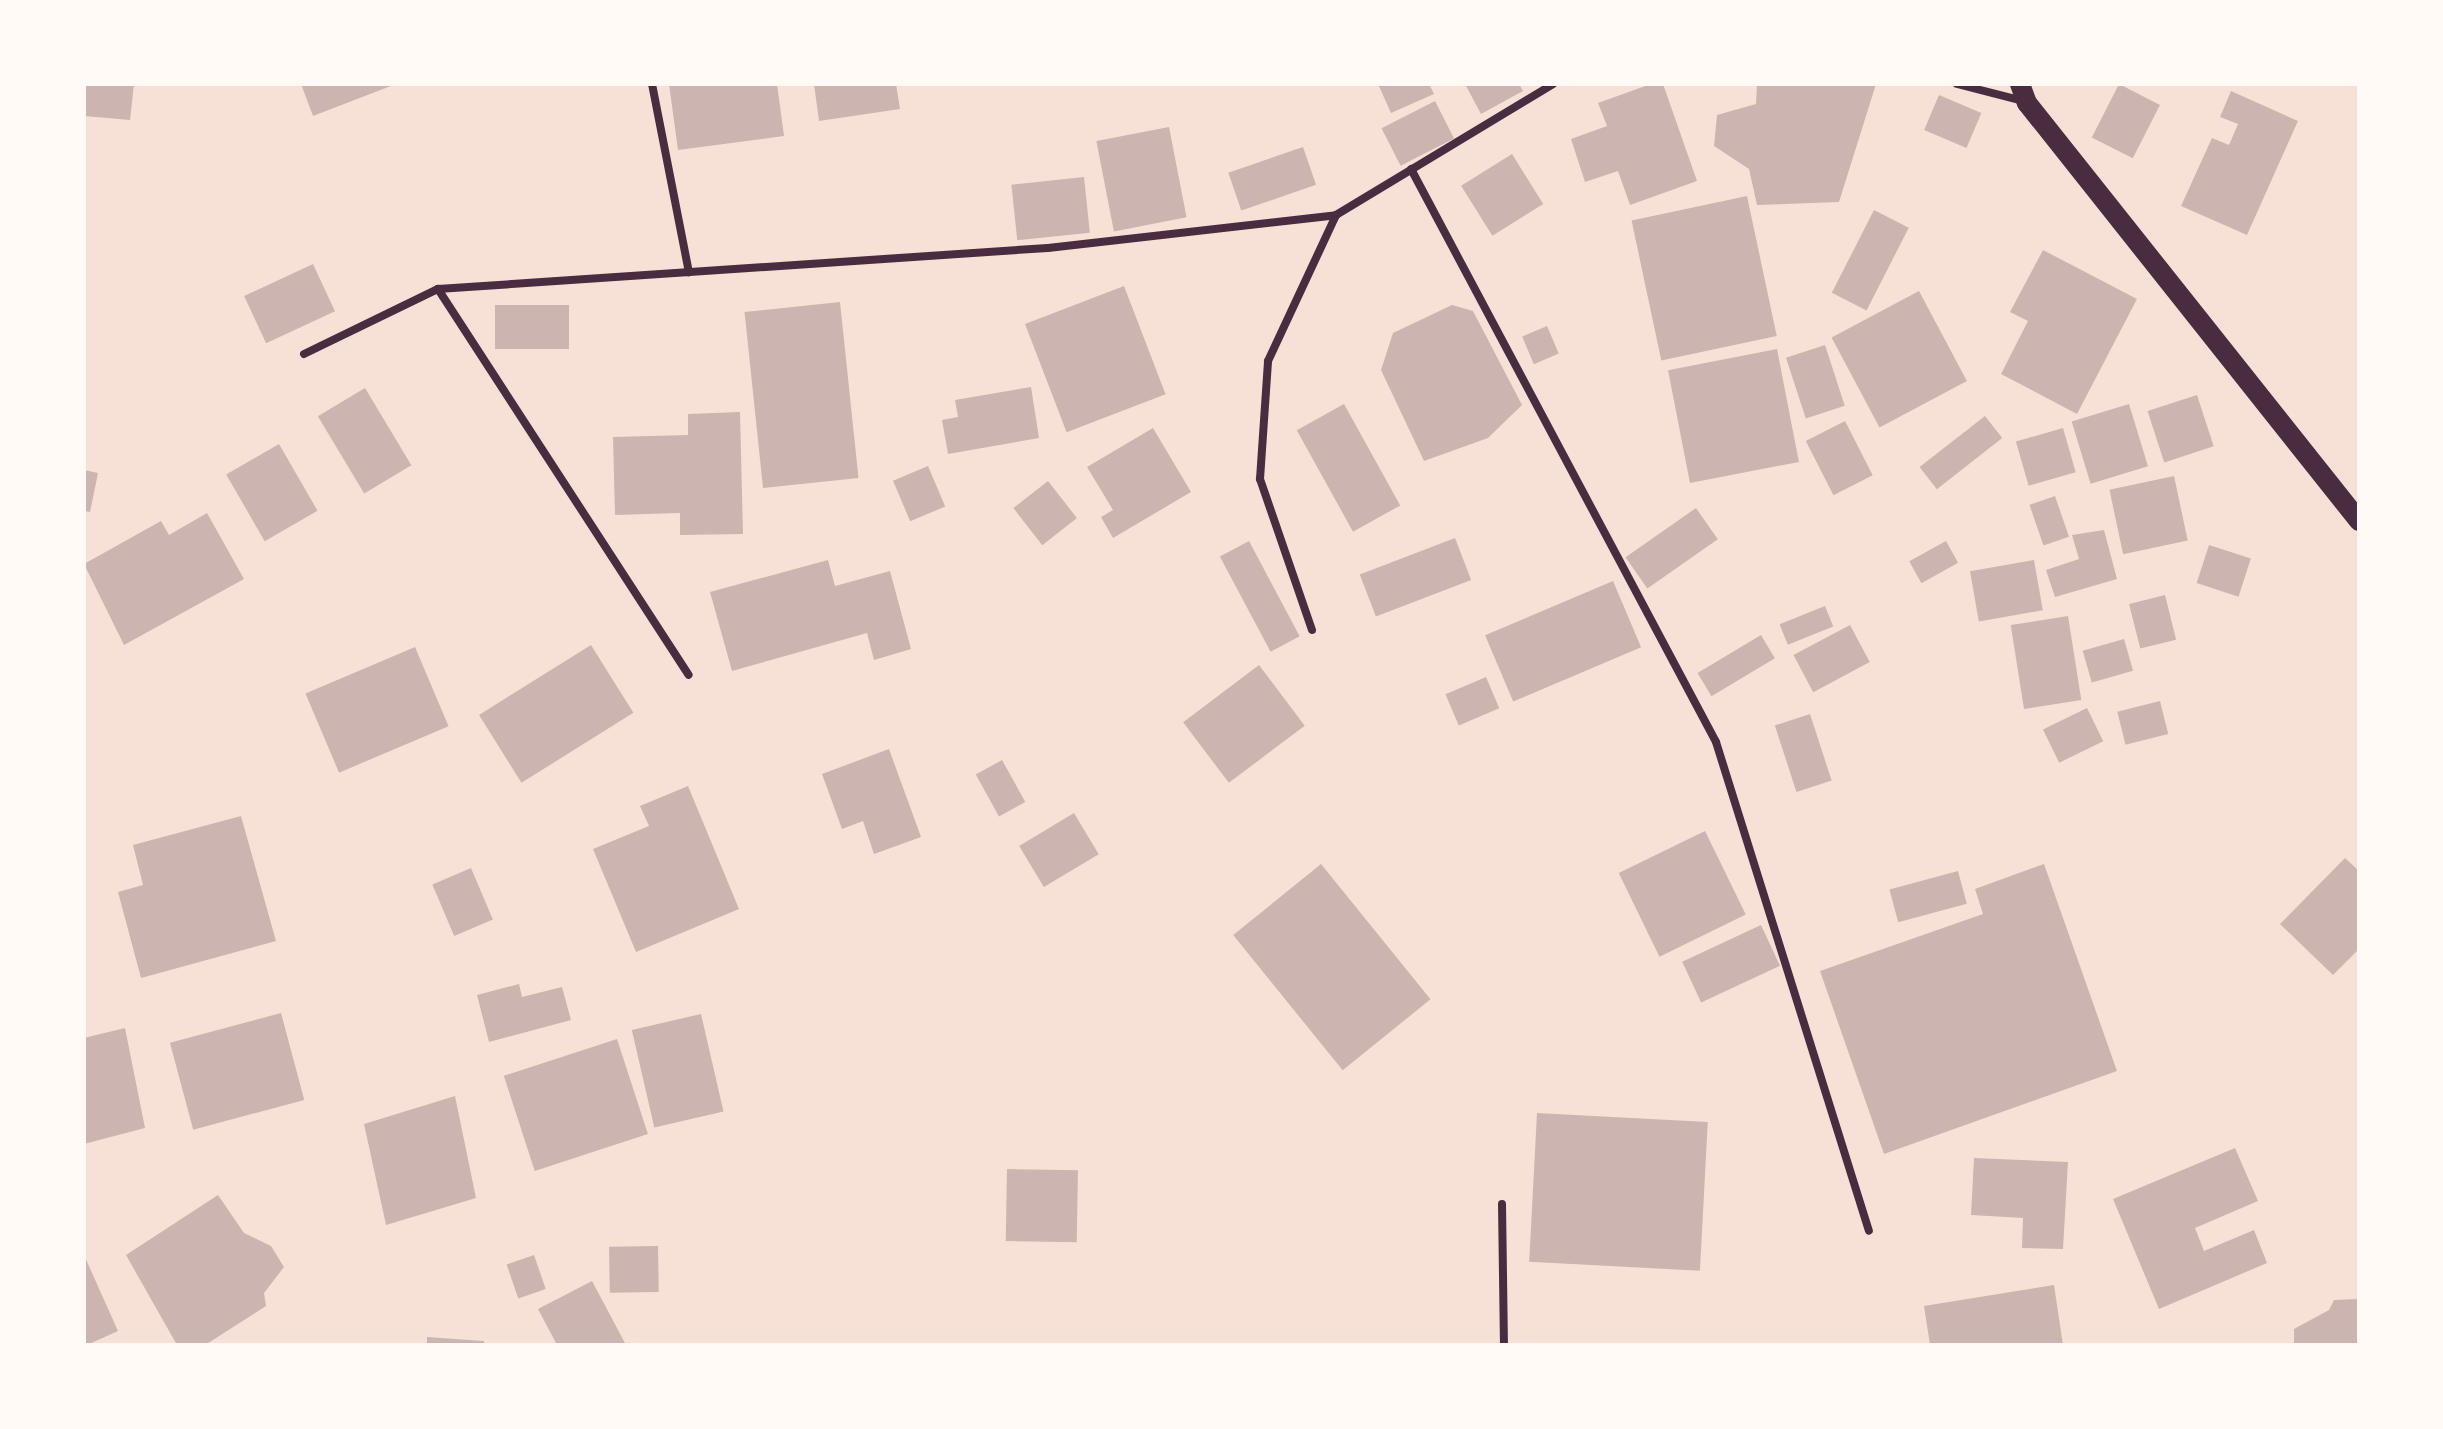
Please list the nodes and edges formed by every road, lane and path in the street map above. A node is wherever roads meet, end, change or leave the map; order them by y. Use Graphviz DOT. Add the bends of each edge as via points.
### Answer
graph roads {
  1 [pos="652,84"];
  2 [pos="1553,84"];
  3 [pos="1957,84"];
  4 [pos="2024,93"];
  5 [pos="1411,169"];
  6 [pos="1336,215"];
  7 [pos="689,272"];
  8 [pos="438,289"];
  9 [pos="304,354"];
  10 [pos="2359,521"];
  11 [pos="1312,630"];
  12 [pos="689,675"];
  13 [pos="1502,1204"];
  14 [pos="1869,1231"];
  15 [pos="1504,1345"];
  1 -- 7 [label="street"];
  2 -- 5 [label="street"];
  3 -- 4 [label="street"];
  4 -- 10 [label="main road"];
  5 -- 6 [label="street"];
  5 -- 14 [label="street" via="1716,742"];
  6 -- 7 [label="street" via="1048,248"];
  6 -- 11 [label="street" via="1268,361 1260,414 1260,479"];
  7 -- 8 [label="street"];
  8 -- 9 [label="street"];
  8 -- 12 [label="street"];
  13 -- 15 [label="street"];
}
